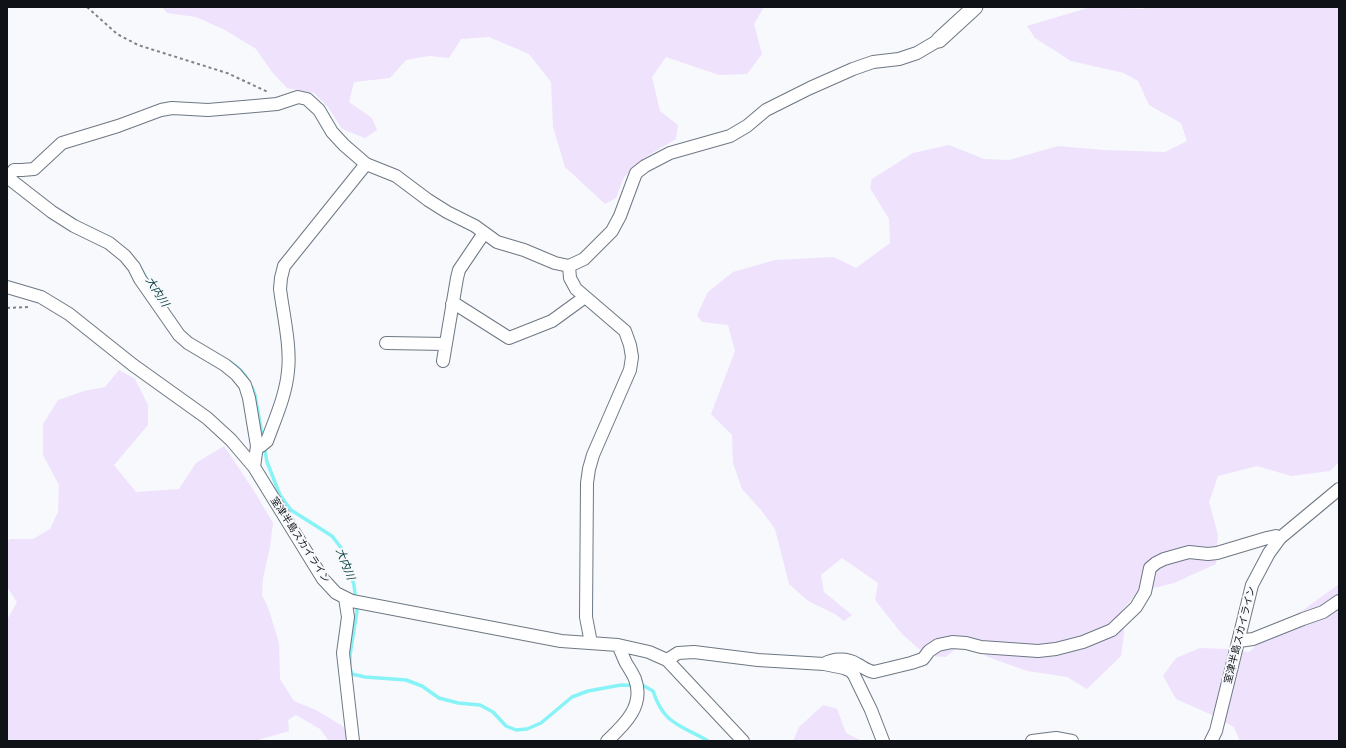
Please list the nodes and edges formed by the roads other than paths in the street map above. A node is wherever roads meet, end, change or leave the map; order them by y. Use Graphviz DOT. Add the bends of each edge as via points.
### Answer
graph roads {
  1 [pos="975,7"];
  2 [pos="939,40"];
  3 [pos="366,164"];
  4 [pos="9,172"];
  5 [pos="484,233"];
  6 [pos="569,266"];
  7 [pos="7,287"];
  8 [pos="585,297"];
  9 [pos="452,304"];
  10 [pos="386,343"];
  11 [pos="446,344"];
  12 [pos="443,361"];
  13 [pos="261,445"];
  14 [pos="254,467"];
  15 [pos="1339,489"];
  16 [pos="1280,538"];
  17 [pos="345,598"];
  18 [pos="1339,601"];
  19 [pos="1238,641"];
  20 [pos="591,643"];
  21 [pos="618,645"];
  22 [pos="667,660"];
  23 [pos="824,664"];
  24 [pos="353,741"];
  25 [pos="607,741"];
  26 [pos="743,741"];
  27 [pos="883,741"];
  28 [pos="1032,741"];
  29 [pos="1072,741"];
  30 [pos="1211,741"];
  1 -- 2 [label="street"];
  2 -- 6 [label="street" via="917,53 853,69 766,110 730,136 670,153 644,166 636,173 612,231 584,259"];
  3 -- 4 [label="street" via="332,132 319,110 307,99 298,97 277,104 208,110 161,110 62,143 34,169"];
  3 -- 5 [label="street" via="396,176 428,200"];
  3 -- 13 [label="street" via="284,266 280,289 289,358 288,372 283,393"];
  4 -- 13 [label="street" via="63,219 109,243 125,256 179,335 236,374 245,385"];
  5 -- 6 [label="street" via="497,242"];
  5 -- 9 [label="street" via="459,270"];
  6 -- 8 [label="street" via="570,278"];
  7 -- 14 [label="street, 室津半島スカイライン" via="41,297 69,314 133,365 207,418 231,440"];
  8 -- 9 [label="street" via="552,321 509,338"];
  8 -- 20 [label="street" via="624,331 632,357 630,370 589,469 586,617"];
  9 -- 11 [label="street"];
  10 -- 11 [label="street"];
  11 -- 12 [label="street"];
  13 -- 14 [label="street"];
  14 -- 17 [label="street, 室津半島スカイライン" via="323,579 336,593"];
  15 -- 16 [label="street, 室津半島スカイライン"];
  16 -- 19 [label="street, 室津半島スカイライン" via="1252,585"];
  16 -- 23 [label="street" via="1267,538 1217,553 1189,552 1156,563 1150,568 1145,592 1136,606 1112,630 1083,642 1038,651 952,642 938,645 923,659 874,672 851,660 834,660"];
  17 -- 20 [label="street, 室津半島スカイライン" via="561,641"];
  17 -- 24 [label="street" via="348,617 343,653"];
  18 -- 19 [label="street" via="1323,612 1254,640"];
  19 -- 30 [label="street, 室津半島スカイライン" via="1216,731"];
  20 -- 21 [label="street, 室津半島スカイライン"];
  21 -- 22 [label="street, 室津半島スカイライン" via="649,652"];
  21 -- 25 [label="street" via="635,680 638,698 630,717"];
  22 -- 23 [label="street" via="678,653 694,652 758,660"];
  22 -- 26 [label="street, 室津半島スカイライン"];
  23 -- 27 [label="street" via="851,671"];
  28 -- 29 [label="street" via="1056,738"];
}
